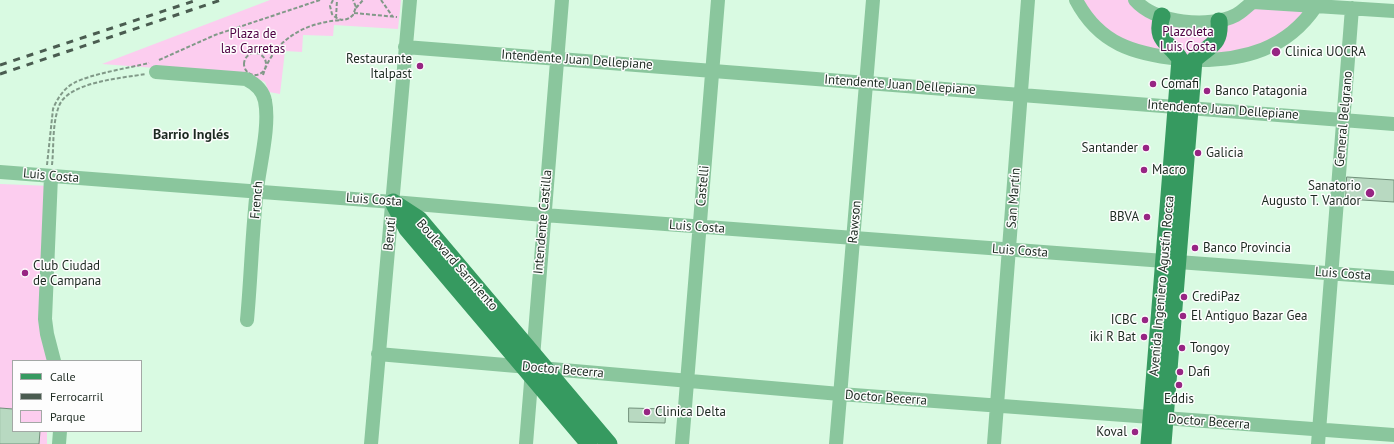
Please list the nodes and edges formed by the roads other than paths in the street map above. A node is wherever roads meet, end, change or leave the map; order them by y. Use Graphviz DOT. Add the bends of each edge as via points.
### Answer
graph roads {
  1 [pos="410,0"];
  2 [pos="562,0"];
  3 [pos="718,0"];
  4 [pos="873,0"];
  5 [pos="1028,0"];
  6 [pos="1076,0"];
  7 [pos="1135,0"];
  8 [pos="1316,6"];
  9 [pos="1352,8"];
  10 [pos="1394,11"];
  11 [pos="1162,16"];
  12 [pos="1219,21"];
  13 [pos="405,47"];
  14 [pos="557,58"];
  15 [pos="1187,60"];
  16 [pos="712,70"];
  17 [pos="156,72"];
  18 [pos="866,82"];
  19 [pos="1022,94"];
  20 [pos="1183,107"];
  21 [pos="1344,119"];
  22 [pos="1394,124"];
  23 [pos="0,172"];
  24 [pos="51,176"];
  25 [pos="257,192"];
  26 [pos="393,202"];
  27 [pos="544,215"];
  28 [pos="700,227"];
  29 [pos="854,238"];
  30 [pos="1010,250"];
  31 [pos="1170,262"];
  32 [pos="1331,273"];
  33 [pos="1394,278"];
  34 [pos="247,320"];
  35 [pos="378,354"];
  36 [pos="54,360"];
  37 [pos="533,366"];
  38 [pos="688,381"];
  39 [pos="840,394"];
  40 [pos="997,406"];
  41 [pos="1158,418"];
  42 [pos="1319,430"];
  43 [pos="60,432"];
  44 [pos="1394,436"];
  45 [pos="59,444"];
  46 [pos="371,444"];
  47 [pos="526,444"];
  48 [pos="589,444"];
  49 [pos="610,444"];
  50 [pos="682,444"];
  51 [pos="836,444"];
  52 [pos="994,444"];
  53 [pos="1149,444"];
  54 [pos="1163,444"];
  55 [pos="1318,444"];
  1 -- 13 [label="street, Beruti"];
  2 -- 14 [label="street, Intendente Castilla"];
  3 -- 16 [label="street, Castelli"];
  4 -- 18 [label="street, Rawson"];
  5 -- 19 [label="street, San Martín"];
  6 -- 15 [label="street" via="1092,23 1110,39 1133,51"];
  7 -- 11 [label="street" via="1140,6"];
  8 -- 9 [label="street"];
  8 -- 12 [label="street" via="1253,2 1236,15"];
  8 -- 15 [label="street" via="1307,20 1293,33 1272,46 1241,57"];
  9 -- 10 [label="street"];
  9 -- 21 [label="street, General Belgrano"];
  11 -- 12 [label="street" via="1201,23"];
  11 -- 15 [label="main road" via="1161,38"];
  12 -- 15 [label="main road" via="1216,42"];
  13 -- 14 [label="street, Intendente Juan Dellepiane"];
  13 -- 26 [label="street, Beruti"];
  14 -- 16 [label="street, Intendente Juan Dellepiane"];
  14 -- 27 [label="street, Intendente Castilla"];
  15 -- 20 [label="main road, Avenida Ingeniero Agustín Rocca"];
  16 -- 18 [label="street, Intendente Juan Dellepiane"];
  16 -- 28 [label="street, Castelli"];
  17 -- 25 [label="street, French" via="246,79 257,86 265,99 266,113"];
  18 -- 19 [label="street, Intendente Juan Dellepiane"];
  18 -- 29 [label="street, Rawson"];
  19 -- 20 [label="street, Intendente Juan Dellepiane"];
  19 -- 30 [label="street, San Martín"];
  20 -- 21 [label="street, Intendente Juan Dellepiane"];
  20 -- 31 [label="main road, Avenida Ingeniero Agustín Rocca"];
  21 -- 22 [label="street, Intendente Juan Dellepiane"];
  21 -- 32 [label="street, General Belgrano"];
  23 -- 24 [label="street, Luis Costa"];
  24 -- 25 [label="street, Luis Costa"];
  24 -- 36 [label="street" via="45,319"];
  25 -- 26 [label="street, Luis Costa"];
  25 -- 34 [label="street, French"];
  26 -- 27 [label="street, Luis Costa"];
  26 -- 35 [label="street, Beruti"];
  26 -- 37 [label="main road, Boulevard Sarmiento" via="419,219"];
  27 -- 28 [label="street, Luis Costa"];
  27 -- 37 [label="street, Intendente Castilla"];
  28 -- 29 [label="street, Luis Costa"];
  28 -- 38 [label="street, Castelli"];
  29 -- 30 [label="street, Luis Costa"];
  29 -- 39 [label="street, Rawson"];
  30 -- 31 [label="street, Luis Costa"];
  30 -- 40 [label="street, San Martín"];
  31 -- 32 [label="street, Luis Costa"];
  31 -- 41 [label="main road, Avenida Ingeniero Agustín Rocca"];
  32 -- 33 [label="street, Luis Costa"];
  32 -- 42 [label="street, General Belgrano"];
  35 -- 37 [label="street, Doctor Becerra"];
  35 -- 46 [label="street, Beruti"];
  37 -- 38 [label="street, Doctor Becerra"];
  37 -- 47 [label="street, Intendente Castilla"];
  37 -- 48 [label="main road, Boulevard Sarmiento"];
  37 -- 49 [label="main road, Boulevard Sarmiento"];
  38 -- 39 [label="street, Doctor Becerra"];
  38 -- 50 [label="street, Castelli"];
  39 -- 40 [label="street, Doctor Becerra"];
  39 -- 51 [label="street, Rawson"];
  40 -- 41 [label="street, Doctor Becerra"];
  40 -- 52 [label="street, San Martín"];
  41 -- 42 [label="street, Doctor Becerra"];
  41 -- 53 [label="main road, Avenida Ingeniero Agustín Rocca"];
  41 -- 54 [label="main road, Avenida Ingeniero Agustín Rocca"];
  42 -- 44 [label="street, Doctor Becerra"];
  42 -- 55 [label="street, General Belgrano"];
  43 -- 45 [label="street"];
}
